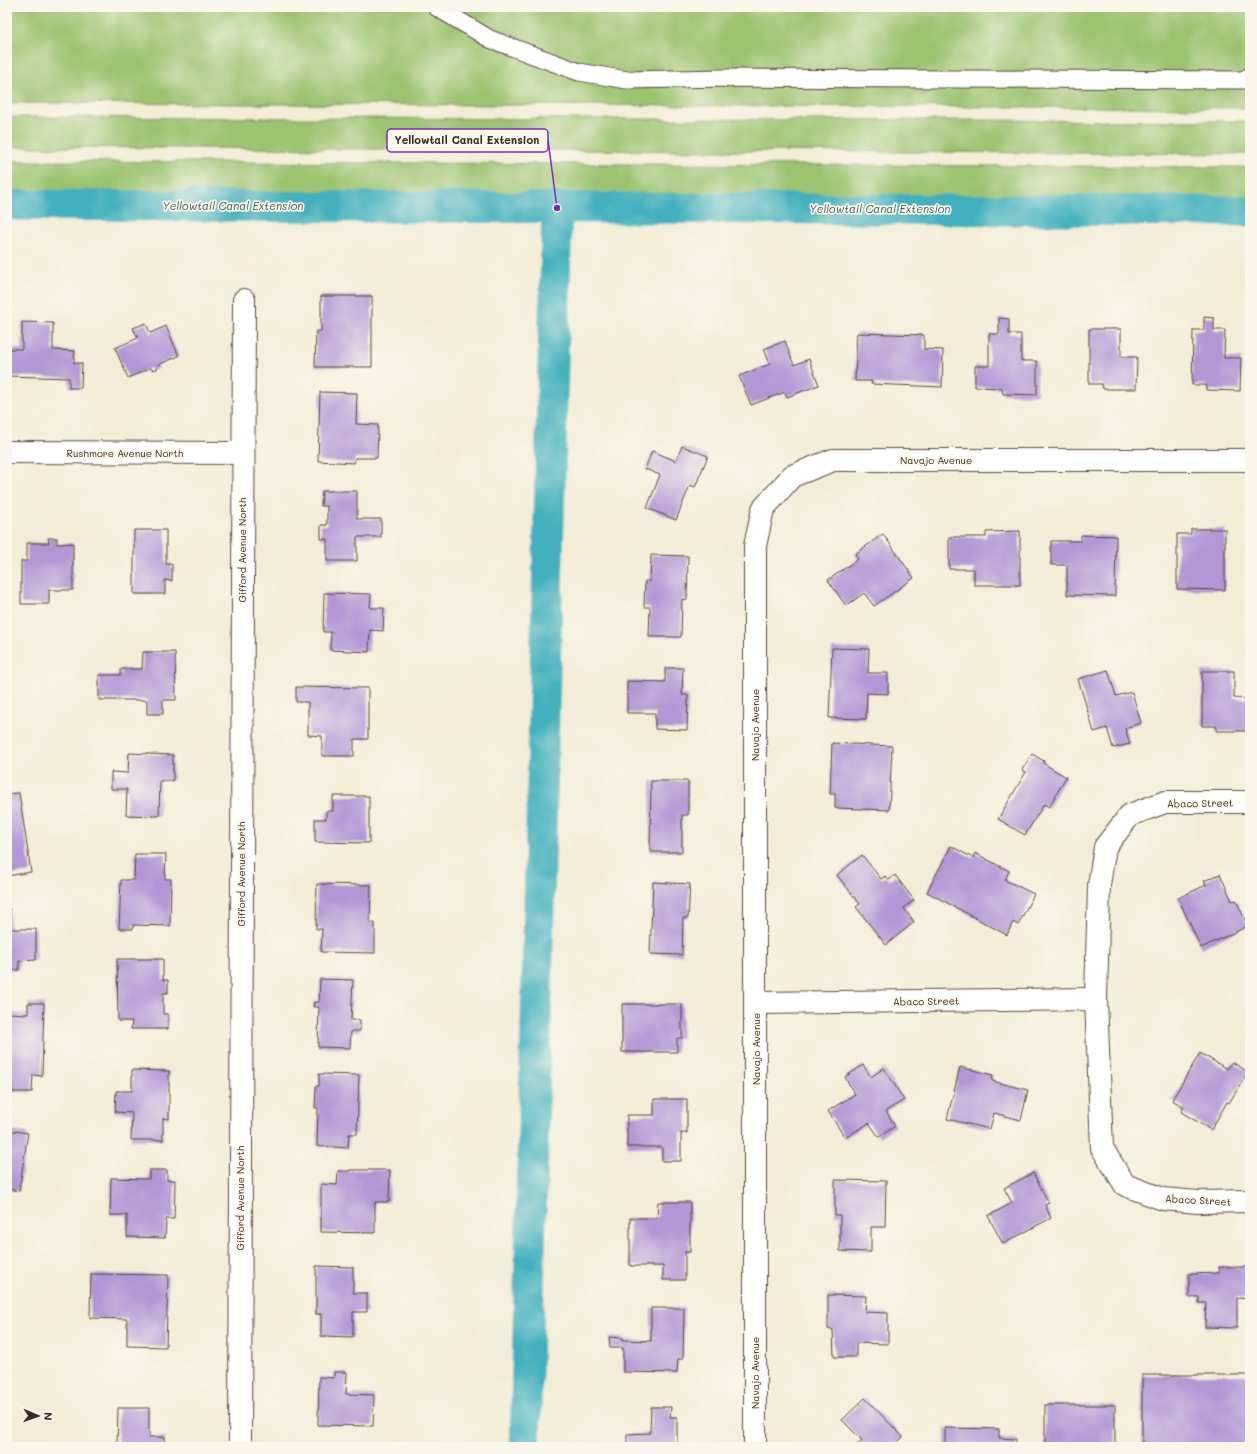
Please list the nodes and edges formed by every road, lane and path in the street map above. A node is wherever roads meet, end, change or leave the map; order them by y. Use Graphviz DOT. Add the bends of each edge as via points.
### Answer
graph roads {
  1 [pos="436,7"];
  2 [pos="1250,76"];
  3 [pos="244,300"];
  4 [pos="7,452"];
  5 [pos="242,453"];
  6 [pos="1250,460"];
  7 [pos="1250,802"];
  8 [pos="1096,999"];
  9 [pos="756,1003"];
  10 [pos="1250,1201"];
  11 [pos="240,1447"];
  12 [pos="755,1447"];
  1 -- 2 [label="lane" via="490,39 579,72 627,80 1243,80"];
  3 -- 5 [label="street, Gifford Avenue North"];
  4 -- 5 [label="street, Rushmore Avenue North"];
  5 -- 11 [label="street, Gifford Avenue North"];
  6 -- 9 [label="street, Navajo Avenue" via="833,460 792,476 764,509 755,546"];
  7 -- 8 [label="street, Abaco Street" via="1165,802 1130,815 1105,847 1099,885"];
  8 -- 9 [label="street, Abaco Street"];
  8 -- 10 [label="street, Abaco Street" via="1102,1148 1125,1185 1163,1199 1198,1202"];
  9 -- 12 [label="street, Navajo Avenue"];
}
